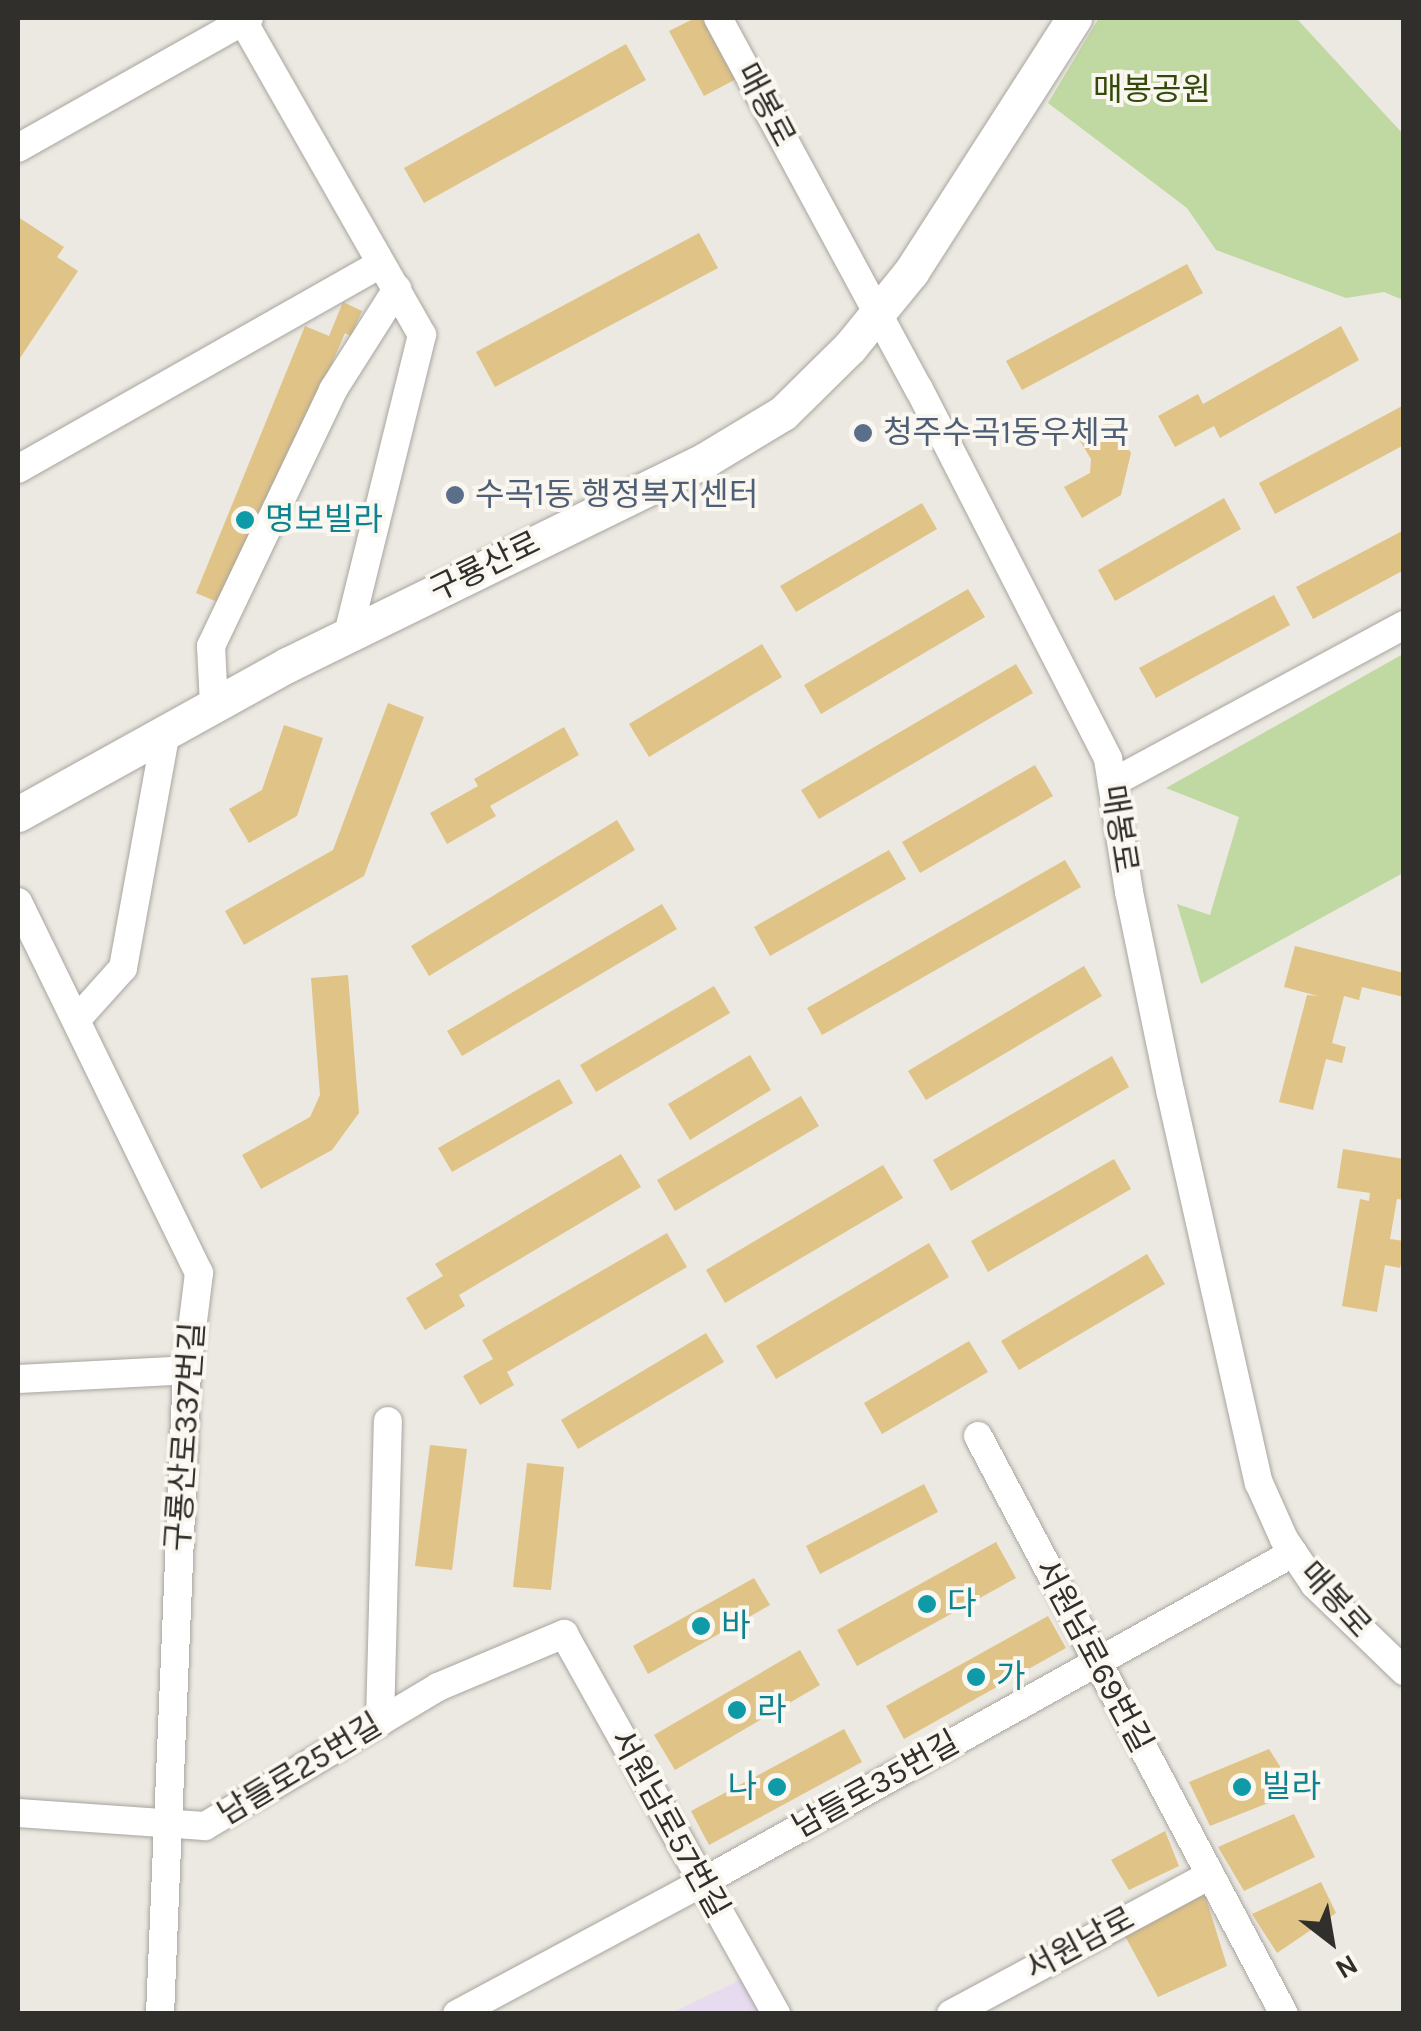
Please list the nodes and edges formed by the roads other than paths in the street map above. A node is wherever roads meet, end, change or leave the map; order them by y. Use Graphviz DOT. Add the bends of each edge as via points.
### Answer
graph roads {
  1 [pos="718,18"];
  2 [pos="1074,18"];
  3 [pos="246,19"];
  4 [pos="18,148"];
  5 [pos="380,264"];
  6 [pos="397,290"];
  7 [pos="876,314"];
  8 [pos="18,468"];
  9 [pos="1404,625"];
  10 [pos="348,634"];
  11 [pos="214,705"];
  12 [pos="166,730"];
  13 [pos="1112,783"];
  14 [pos="18,814"];
  15 [pos="18,902"];
  16 [pos="78,1018"];
  17 [pos="187,1370"];
  18 [pos="18,1379"];
  19 [pos="388,1421"];
  20 [pos="978,1436"];
  21 [pos="1294,1553"];
  22 [pos="564,1634"];
  23 [pos="1094,1661"];
  24 [pos="1404,1670"];
  25 [pos="380,1722"];
  26 [pos="18,1813"];
  27 [pos="166,1825"];
  28 [pos="1210,1875"];
  29 [pos="701,1883"];
  30 [pos="160,2014"];
  31 [pos="457,2014"];
  32 [pos="776,2014"];
  33 [pos="951,2014"];
  34 [pos="1284,2014"];
  1 -- 7 [label="street, 매봉로"];
  2 -- 7 [label="street, 구룡산로" via="970,187"];
  3 -- 4 [label="street"];
  3 -- 5 [label="street"];
  5 -- 6 [label="street"];
  5 -- 8 [label="street"];
  6 -- 10 [label="street" via="422,335"];
  6 -- 11 [label="street" via="334,390 211,646"];
  7 -- 10 [label="street, 구룡산로" via="814,386 755,432"];
  7 -- 13 [label="street, 매봉로" via="1082,706"];
  9 -- 13 [label="street"];
  10 -- 11 [label="street, 구룡산로"];
  11 -- 12 [label="street, 구룡산로"];
  12 -- 14 [label="street, 구룡산로"];
  12 -- 16 [label="street" via="123,968"];
  13 -- 21 [label="street, 매봉로" via="1129,892 1234,1383 1258,1483"];
  15 -- 16 [label="street, 구룡산로337번길"];
  16 -- 17 [label="street, 구룡산로337번길" via="199,1273"];
  17 -- 18 [label="street"];
  17 -- 27 [label="street, 구룡산로337번길"];
  19 -- 25 [label="street"];
  20 -- 23 [label="street, 서원남로69번길"];
  21 -- 23 [label="street, 남들로35번길"];
  21 -- 24 [label="street, 매봉로" via="1315,1585"];
  22 -- 25 [label="street, 남들로25번길" via="438,1688"];
  22 -- 29 [label="street, 서원남로57번길"];
  23 -- 28 [label="street, 서원남로69번길"];
  23 -- 29 [label="street, 남들로35번길"];
  25 -- 27 [label="street, 남들로25번길" via="205,1826"];
  26 -- 27 [label="street, 남들로25번길"];
  27 -- 30 [label="street, 구룡산로337번길"];
  28 -- 33 [label="street, 서원남로"];
  28 -- 34 [label="street, 서원남로69번길"];
  29 -- 31 [label="street, 남들로35번길"];
  29 -- 32 [label="street, 서원남로57번길"];
}
